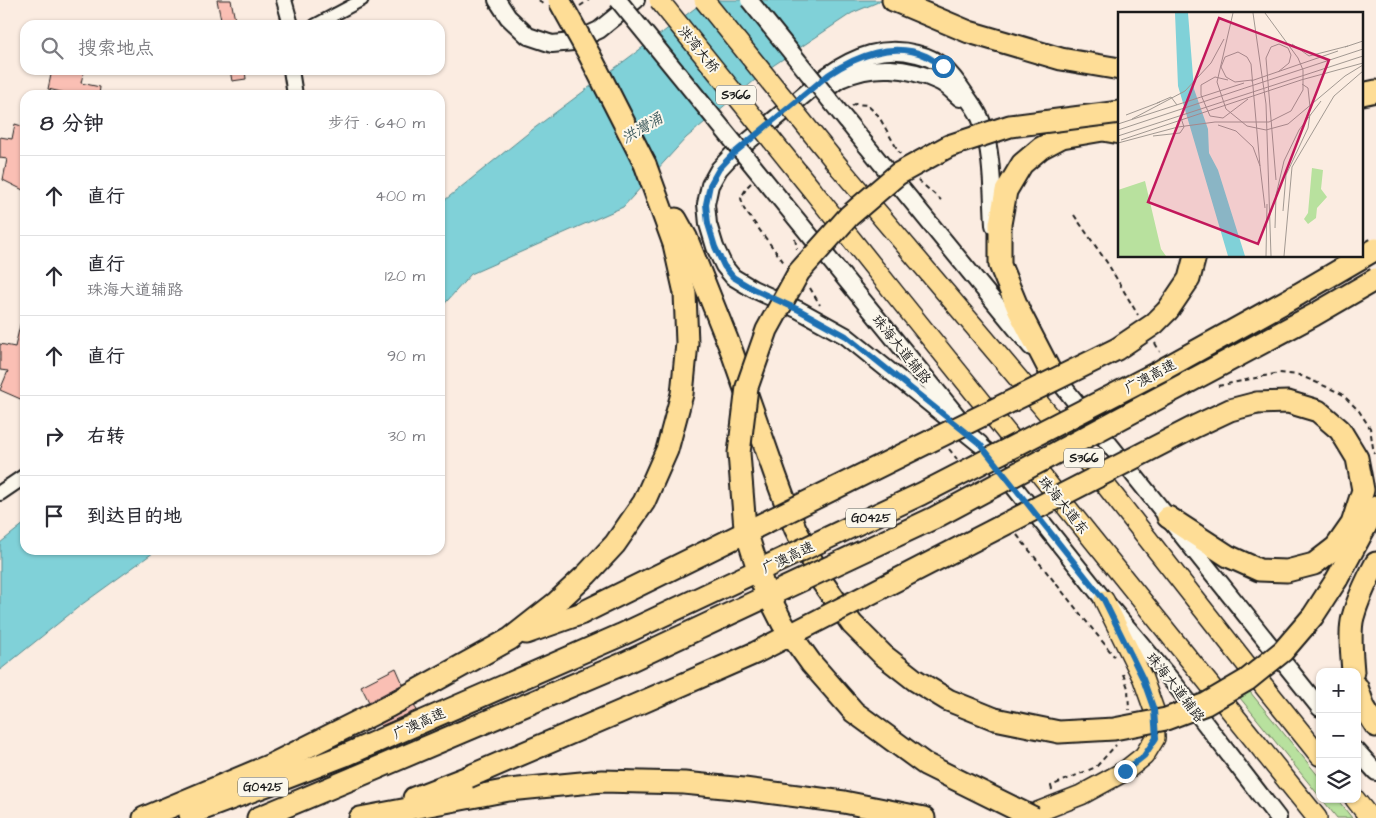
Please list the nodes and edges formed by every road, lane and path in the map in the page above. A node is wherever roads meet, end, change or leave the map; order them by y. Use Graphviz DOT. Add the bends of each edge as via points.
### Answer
graph roads {
  1 [pos="284,0"];
  2 [pos="362,0"];
  3 [pos="497,0"];
  4 [pos="559,0"];
  5 [pos="618,0"];
  6 [pos="636,0"];
  7 [pos="659,0"];
  8 [pos="704,0"];
  9 [pos="749,0"];
  10 [pos="893,0"];
  11 [pos="290,20"];
  12 [pos="324,20"];
  13 [pos="1111,68"];
  14 [pos="292,75"];
  15 [pos="294,90"];
  16 [pos="1118,112"];
  17 [pos="1118,133"];
  18 [pos="814,191"];
  19 [pos="1074,215"];
  20 [pos="792,231"];
  21 [pos="680,240"];
  22 [pos="797,249"];
  23 [pos="1376,249"];
  24 [pos="1364,256"];
  25 [pos="1194,258"];
  26 [pos="1360,258"];
  27 [pos="1000,265"];
  28 [pos="1376,279"];
  29 [pos="1143,322"];
  30 [pos="1152,338"];
  31 [pos="1157,347"];
  32 [pos="1050,371"];
  33 [pos="980,444"];
  34 [pos="20,479"];
  35 [pos="0,493"];
  36 [pos="1376,507"];
  37 [pos="1168,517"];
  38 [pos="1376,563"];
  39 [pos="1104,600"];
  40 [pos="510,639"];
  41 [pos="1353,668"];
  42 [pos="1361,698"];
  43 [pos="1316,703"];
  44 [pos="1376,726"];
  45 [pos="1316,751"];
  46 [pos="1361,755"];
  47 [pos="1376,772"];
  48 [pos="1358,803"];
  49 [pos="363,817"];
  50 [pos="144,818"];
  51 [pos="178,818"];
  52 [pos="258,818"];
  53 [pos="924,818"];
  54 [pos="1022,818"];
  55 [pos="1034,818"];
  56 [pos="1278,818"];
  57 [pos="1317,818"];
  58 [pos="1370,818"];
  1 -- 11 [label="street"];
  2 -- 12 [label="street"];
  3 -- 6 [label="main road" via="508,17 528,36 552,44 573,42 599,30"];
  4 -- 21 [label="highway, bridge" via="645,164"];
  5 -- 33 [label="main road, 珠海大道辅路, bridge"];
  7 -- 18 [label="main road, 洪湾大桥 / S366, bridge"];
  8 -- 45 [label="main road, S366, bridge" via="840,168 1067,436"];
  9 -- 32 [label="main road, bridge"];
  10 -- 13 [label="highway" via="969,32 1062,59"];
  14 -- 15 [label="street"];
  16 -- 55 [label="highway, bridge" via="1010,126 949,146 898,174 849,216 799,272 767,330 747,387 743,416 739,453 745,528 764,585 783,624 810,663 854,712 925,764"];
  17 -- 27 [label="highway" via="1103,130 1062,137 1041,148 1022,164 1006,191 1000,224"];
  18 -- 57 [label="main road, 珠海大道东 / S366"];
  19 -- 29 [label="path"];
  20 -- 22 [label="path"];
  21 -- 36 [label="highway, bridge" via="732,352 795,528 823,583 852,624 883,655 948,700 995,719 1059,732 1114,729 1166,720 1206,704 1247,680 1283,651 1313,616 1337,579"];
  21 -- 40 [label="highway" via="687,342 682,394 668,450 644,502 615,544 588,574"];
  23 -- 24 [label="highway, 广澳高速 / G0425, bridge"];
  25 -- 40 [label="highway, bridge" via="1189,279 1168,310 1154,324 1117,349 580,614"];
  26 -- 51 [label="highway, 广澳高速 / G0425, bridge" via="1162,370 921,494 620,635 348,754"];
  27 -- 32 [label="highway"];
  27 -- 33 [label="main road" via="994,242 989,153 981,118 940,81 910,71 886,68 841,78 742,159 726,175 717,194 716,217 725,251 740,276 753,289 846,336"];
  28 -- 52 [label="highway, 广澳高速 / G0425, bridge" via="934,518 624,663"];
  30 -- 31 [label="path"];
  32 -- 37 [label="main road"];
  33 -- 39 [label="main road, 珠海大道辅路"];
  34 -- 35 [label="street"];
  37 -- 43 [label="main road"];
  37 -- 49 [label="highway, bridge" via="1228,556 1260,570 1287,571 1314,564 1336,547 1352,524 1363,490 1357,458 1340,430 1318,410 1288,402 1256,403 1230,410 755,653 468,777"];
  38 -- 41 [label="highway" via="1353,618"];
  39 -- 54 [label="main road" via="1143,679 1154,710 1156,738 1144,756 1125,771 1081,795"];
  39 -- 56 [label="main road, 珠海大道辅路" via="1177,687"];
  40 -- 50 [label="highway" via="389,706 273,764"];
  42 -- 44 [label="highway"];
  46 -- 47 [label="main road"];
  48 -- 58 [label="main road"];
  49 -- 53 [label="highway" via="509,790 602,781 744,788 844,802"];
}
